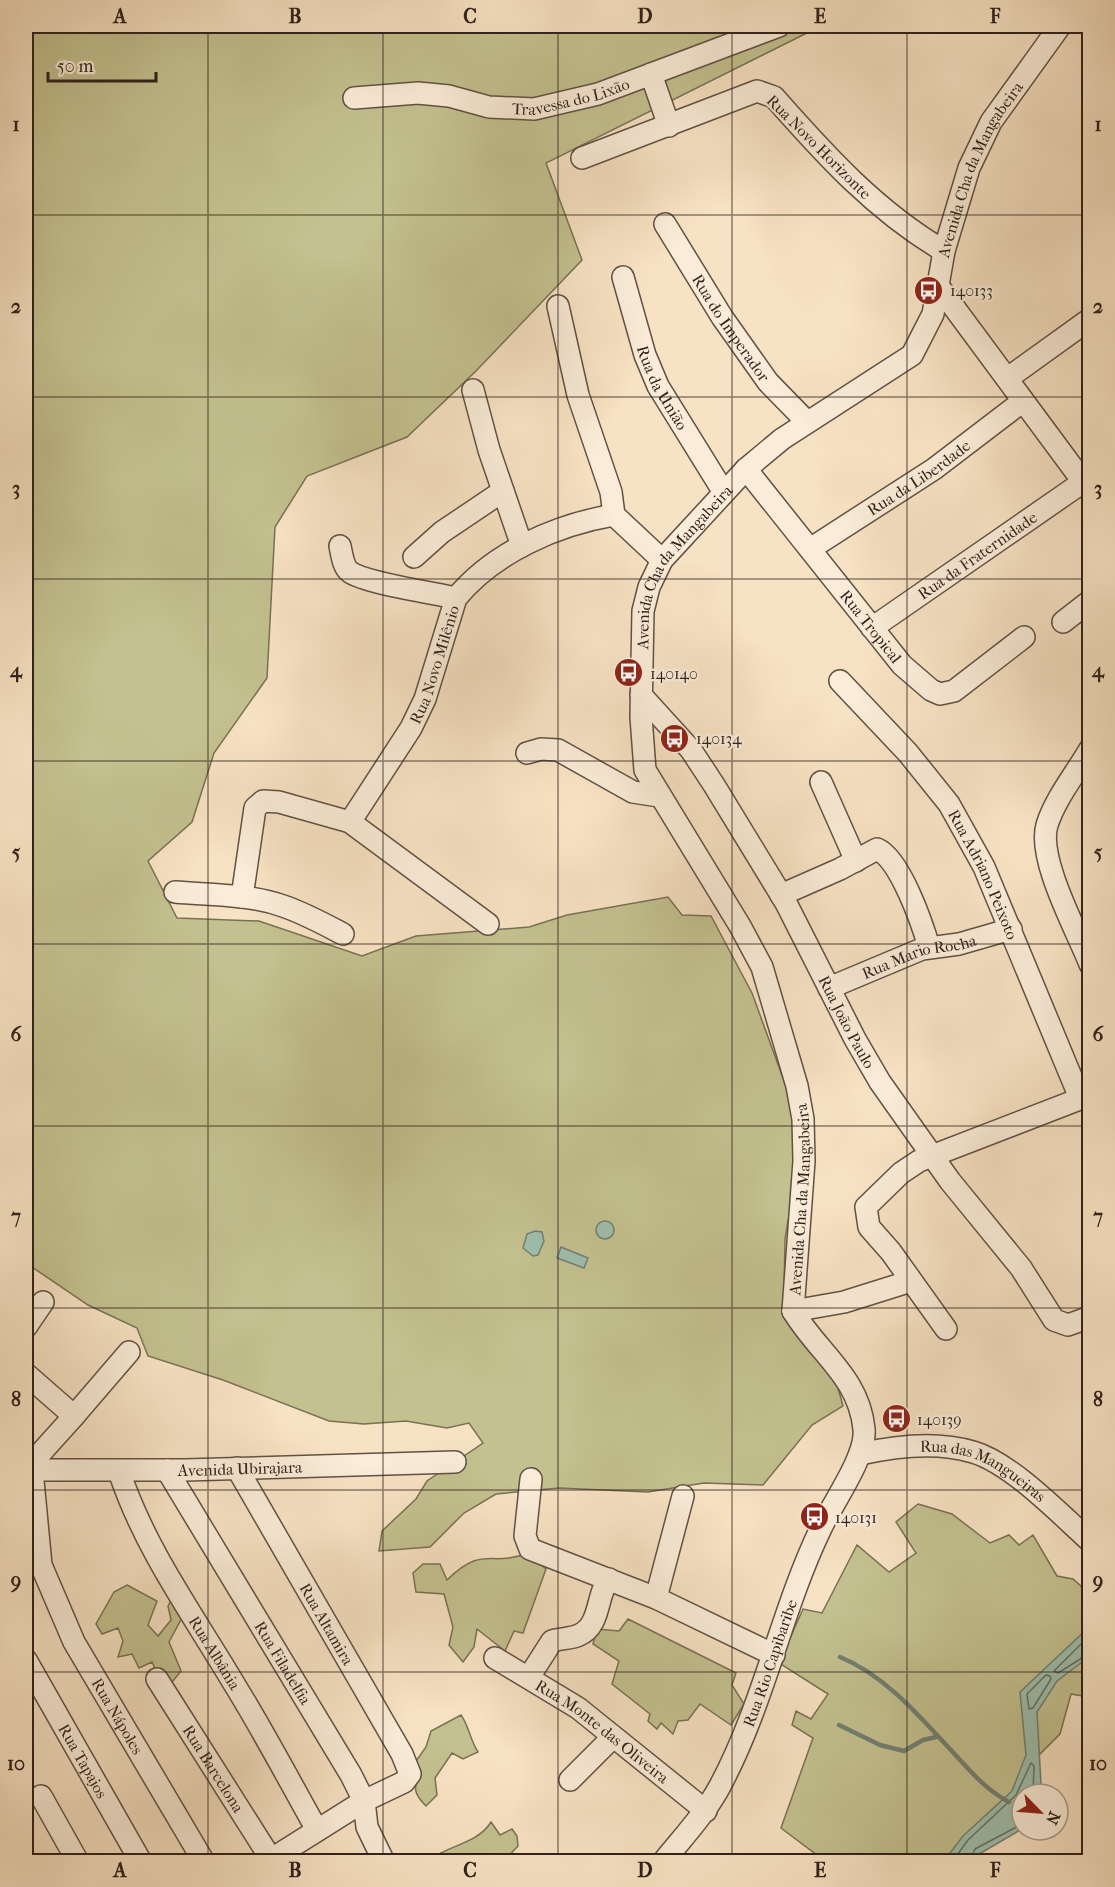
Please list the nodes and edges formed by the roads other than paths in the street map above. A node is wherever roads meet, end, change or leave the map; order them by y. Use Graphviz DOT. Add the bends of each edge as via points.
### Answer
graph roads {
  1 [pos="780,26"];
  2 [pos="1060,26"];
  3 [pos="651,74"];
  4 [pos="354,98"];
  5 [pos="669,126"];
  6 [pos="582,158"];
  7 [pos="665,224"];
  8 [pos="945,251"];
  9 [pos="623,276"];
  10 [pos="939,287"];
  11 [pos="558,306"];
  12 [pos="1089,319"];
  13 [pos="1008,378"];
  14 [pos="473,390"];
  15 [pos="1023,400"];
  16 [pos="807,422"];
  17 [pos="746,469"];
  18 [pos="1086,486"];
  19 [pos="502,491"];
  20 [pos="723,491"];
  21 [pos="614,515"];
  22 [pos="340,546"];
  23 [pos="522,546"];
  24 [pos="810,549"];
  25 [pos="414,557"];
  26 [pos="662,560"];
  27 [pos="456,598"];
  28 [pos="1089,601"];
  29 [pos="1063,622"];
  30 [pos="872,628"];
  31 [pos="1024,637"];
  32 [pos="840,681"];
  33 [pos="641,695"];
  34 [pos="1089,749"];
  35 [pos="527,753"];
  36 [pos="821,782"];
  37 [pos="659,796"];
  38 [pos="350,822"];
  39 [pos="856,861"];
  40 [pos="176,892"];
  41 [pos="781,895"];
  42 [pos="242,897"];
  43 [pos="488,924"];
  44 [pos="1011,928"];
  45 [pos="343,934"];
  46 [pos="929,947"];
  47 [pos="1089,964"];
  48 [pos="829,988"];
  49 [pos="1084,1096"];
  50 [pos="933,1155"];
  51 [pos="911,1281"];
  52 [pos="43,1302"];
  53 [pos="793,1311"];
  54 [pos="1084,1319"];
  55 [pos="26,1327"];
  56 [pos="946,1329"];
  57 [pos="129,1352"];
  58 [pos="26,1374"];
  59 [pos="74,1416"];
  60 [pos="860,1454"];
  61 [pos="455,1462"];
  62 [pos="237,1468"];
  63 [pos="28,1470"];
  64 [pos="167,1470"];
  65 [pos="119,1471"];
  66 [pos="531,1479"];
  67 [pos="683,1496"];
  68 [pos="1089,1541"];
  69 [pos="37,1572"];
  70 [pos="609,1579"];
  71 [pos="656,1598"];
  72 [pos="774,1655"];
  73 [pos="495,1658"];
  74 [pos="26,1660"];
  75 [pos="529,1677"];
  76 [pos="157,1679"];
  77 [pos="613,1737"];
  78 [pos="570,1780"];
  79 [pos="41,1796"];
  80 [pos="364,1801"];
  81 [pos="706,1810"];
  82 [pos="317,1830"];
  83 [pos="269,1860"];
  84 [pos="78,1862"];
  85 [pos="141,1862"];
  86 [pos="204,1862"];
  87 [pos="384,1862"];
  88 [pos="663,1862"];
  1 -- 3 [label="street, Travessa do Lixão"];
  2 -- 8 [label="street, Avenida Cha da Mangabeira" via="991,122 969,168"];
  3 -- 4 [label="street, Travessa do Lixão" via="598,94 534,109 489,107 427,94"];
  3 -- 5 [label="street"];
  5 -- 6 [label="street, Rua Novo Horizonte"];
  5 -- 8 [label="street, Rua Novo Horizonte" via="757,91 765,92 851,181 899,223"];
  7 -- 16 [label="street, Rua do Imperador" via="722,317 768,382"];
  8 -- 10 [label="street, Avenida Cha da Mangabeira"];
  9 -- 20 [label="street, Rua da União" via="658,386"];
  10 -- 13 [label="street"];
  10 -- 16 [label="street, Avenida Cha da Mangabeira" via="933,315 912,355"];
  11 -- 21 [label="street" via="578,395 611,492"];
  12 -- 13 [label="street"];
  13 -- 15 [label="street"];
  14 -- 19 [label="street"];
  15 -- 18 [label="street"];
  15 -- 24 [label="street, Rua da Liberdade" via="934,469"];
  16 -- 17 [label="street, Avenida Cha da Mangabeira"];
  17 -- 20 [label="street, Avenida Cha da Mangabeira"];
  17 -- 24 [label="street, Rua Tropical"];
  18 -- 30 [label="street, Rua da Fraternidade"];
  19 -- 23 [label="street"];
  19 -- 25 [label="street" via="442,531"];
  20 -- 26 [label="street, Avenida Cha da Mangabeira"];
  21 -- 23 [label="street, Rua Novo Milênio" via="579,521"];
  21 -- 26 [label="street"];
  22 -- 27 [label="street" via="349,572"];
  23 -- 27 [label="street, Rua Novo Milênio" via="477,577"];
  24 -- 30 [label="street, Rua Tropical"];
  26 -- 33 [label="street, Avenida Cha da Mangabeira" via="643,611"];
  27 -- 38 [label="street, Rua Novo Milênio" via="425,699 411,728"];
  28 -- 29 [label="street"];
  30 -- 31 [label="street, Rua Tropical" via="920,682 940,694 964,685"];
  32 -- 44 [label="street, Rua Adriano Peixoto" via="908,753 949,804 984,867"];
  33 -- 37 [label="street, Avenida Cha da Mangabeira" via="645,770"];
  33 -- 41 [label="street, Rua João Paulo" via="691,750"];
  34 -- 47 [label="street" via="1047,824 1045,839 1059,890"];
  35 -- 37 [label="street" via="558,750 633,792"];
  36 -- 39 [label="street"];
  37 -- 53 [label="street, Avenida Cha da Mangabeira" via="762,967 797,1086 804,1161"];
  38 -- 42 [label="street" via="279,802 258,803 252,817"];
  38 -- 43 [label="street"];
  39 -- 41 [label="street"];
  39 -- 46 [label="street" via="872,850 882,851 913,899"];
  40 -- 42 [label="street"];
  41 -- 48 [label="street, Rua João Paulo"];
  42 -- 45 [label="street" via="283,906"];
  44 -- 46 [label="street, Rua Mario Rocha" via="959,944"];
  44 -- 49 [label="street, Rua Adriano Peixoto"];
  46 -- 48 [label="street, Rua Mario Rocha"];
  48 -- 50 [label="street, Rua João Paulo" via="880,1082"];
  49 -- 50 [label="street"];
  50 -- 51 [label="street" via="901,1173 866,1207 869,1227"];
  50 -- 54 [label="street, Rua João Paulo" via="1020,1268 1054,1320 1068,1325"];
  51 -- 53 [label="street" via="844,1302"];
  51 -- 56 [label="street"];
  52 -- 55 [label="street"];
  53 -- 60 [label="street" via="856,1392 865,1432"];
  57 -- 59 [label="street"];
  58 -- 59 [label="street"];
  59 -- 63 [label="street"];
  60 -- 68 [label="street, Rua das Mangueiras" via="908,1446 975,1452 1038,1494"];
  60 -- 72 [label="street, Rua Rio Capibaribe" via="816,1538"];
  61 -- 62 [label="street, Avenida Ubirajara"];
  62 -- 64 [label="street, Avenida Ubirajara"];
  62 -- 80 [label="street, Rua Altamira" via="410,1774 404,1782"];
  63 -- 65 [label="street, Avenida Ubirajara"];
  63 -- 69 [label="street, Rua Nápoles"];
  64 -- 65 [label="street, Avenida Ubirajara"];
  64 -- 80 [label="street, Rua Filadelfia" via="331,1738"];
  65 -- 82 [label="street, Rua Albânia" via="145,1537 237,1687"];
  66 -- 70 [label="street" via="525,1544 536,1554"];
  67 -- 71 [label="street"];
  69 -- 86 [label="street, Rua Nápoles"];
  70 -- 71 [label="street"];
  70 -- 75 [label="street" via="589,1628 578,1636 552,1641"];
  71 -- 72 [label="street"];
  72 -- 81 [label="street, Rua Rio Capibaribe" via="734,1759"];
  73 -- 75 [label="street, Rua Monte das Oliveira"];
  74 -- 85 [label="street, Rua Tapajos"];
  75 -- 77 [label="street, Rua Monte das Oliveira" via="578,1708"];
  76 -- 83 [label="street, Rua Barcelona"];
  77 -- 78 [label="street"];
  77 -- 81 [label="street, Rua Monte das Oliveira"];
  79 -- 84 [label="street"];
  80 -- 82 [label="street"];
  80 -- 87 [label="street, Rua Filadelfia" via="367,1827"];
  81 -- 88 [label="street, Rua Rio Capibaribe"];
  82 -- 83 [label="street"];
}
